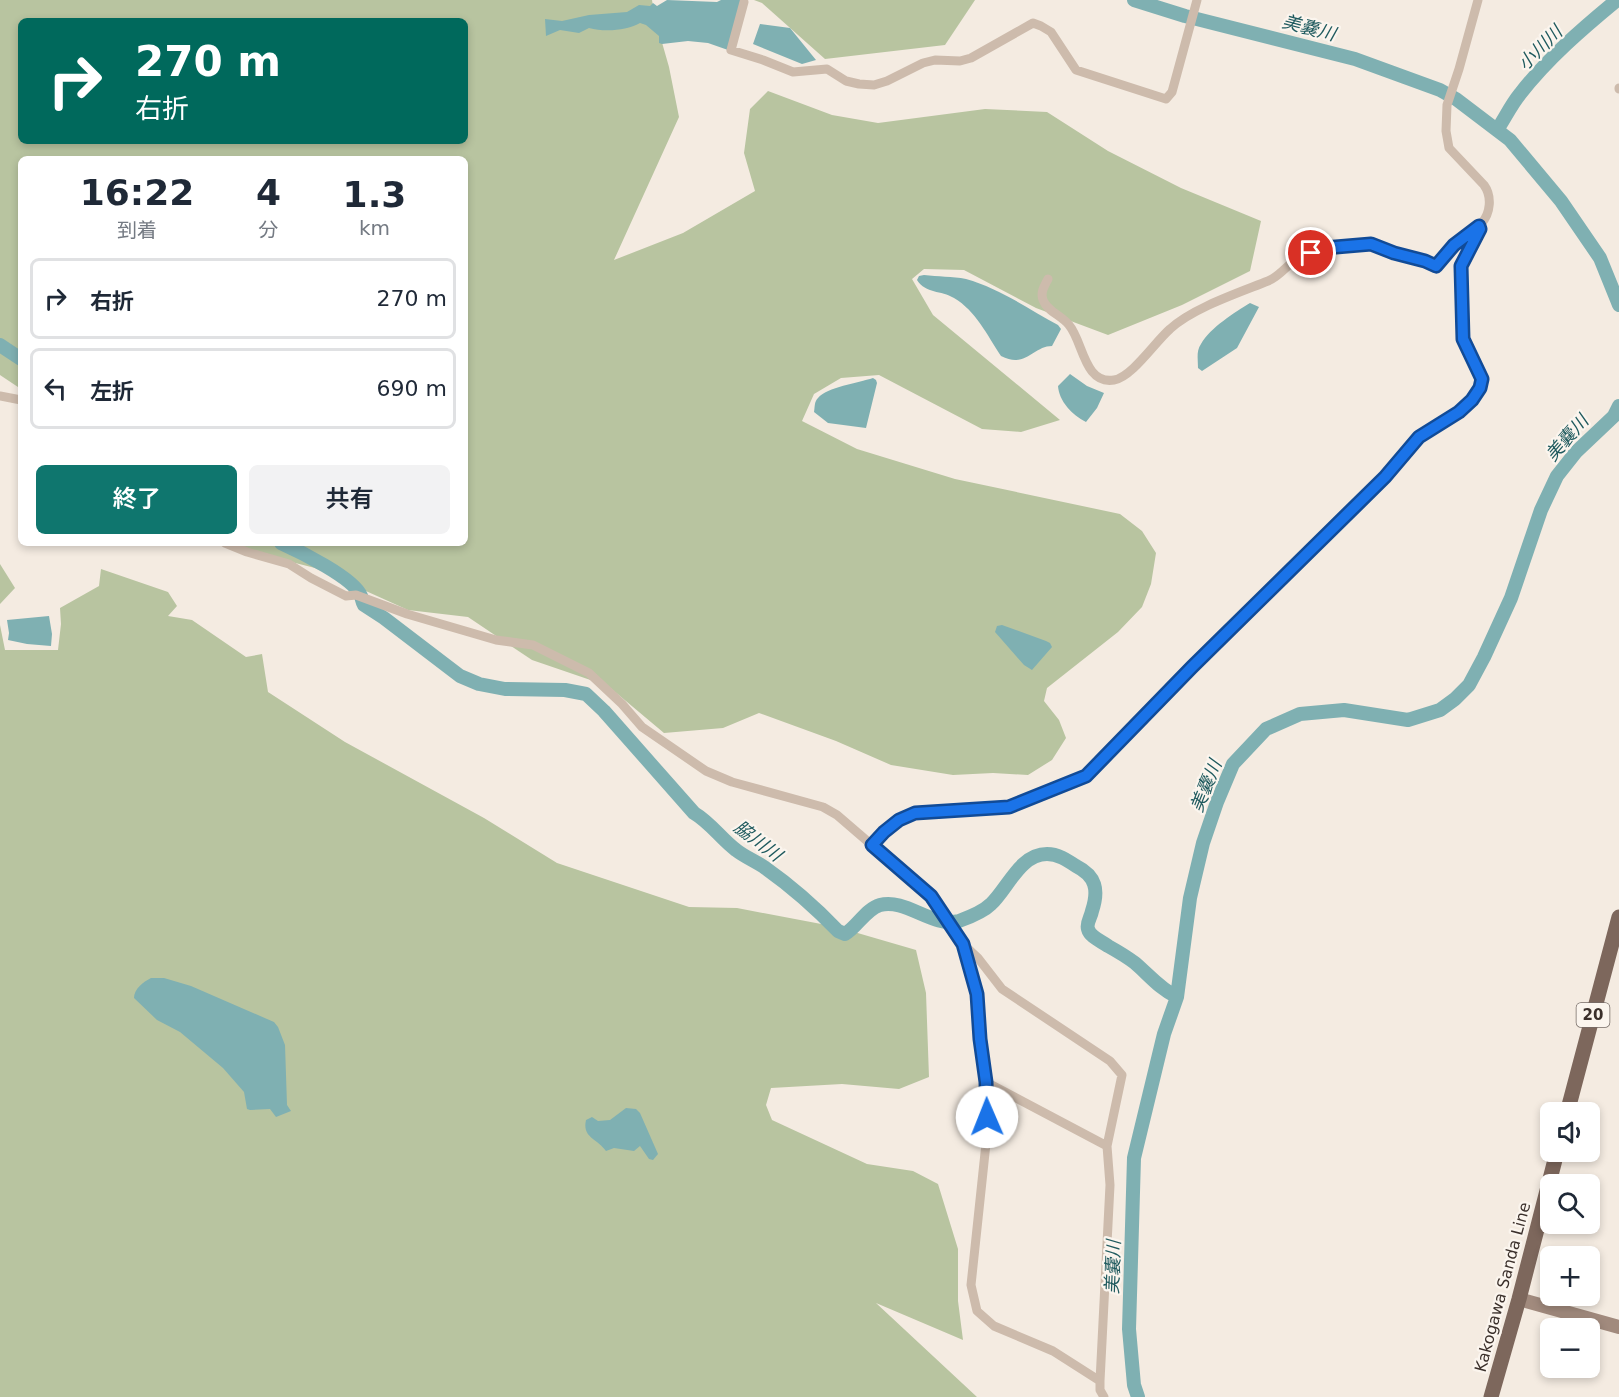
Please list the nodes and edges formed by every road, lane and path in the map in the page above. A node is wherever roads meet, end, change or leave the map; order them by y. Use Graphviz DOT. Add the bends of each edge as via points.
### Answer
graph roads {
  1 [pos="1197,0"];
  2 [pos="1478,0"];
  3 [pos="744,2"];
  4 [pos="1479,226"];
  5 [pos="1048,279"];
  6 [pos="0,396"];
  7 [pos="18,399"];
  8 [pos="233,546"];
  9 [pos="872,845"];
  10 [pos="1619,917"];
  11 [pos="963,944"];
  12 [pos="986,1082"];
  13 [pos="1570,1102"];
  14 [pos="1107,1146"];
  15 [pos="1554,1162"];
  16 [pos="1519,1299"];
  17 [pos="1619,1327"];
  18 [pos="1100,1381"];
  19 [pos="1104,1397"];
  20 [pos="1491,1397"];
  1 -- 3 [label="street" via="1172,92 1166,99 1076,70 1051,32 1033,23 971,58 923,63 874,85 846,81 827,69 793,72 731,50"];
  2 -- 4 [label="street" via="1447,105 1446,131 1449,148 1489,191 1490,200"];
  4 -- 5 [label="street" via="1444,254 1436,266 1371,244 1324,248 1298,257 1273,279 1183,318 1123,378 1112,381 1093,373 1076,334 1042,299"];
  4 -- 9 [label="street" via="1461,266 1463,339 1482,379 1472,400 1419,437 1385,477 1086,776 1009,807 915,813 899,820"];
  6 -- 7 [label="street"];
  8 -- 9 [label="street" via="289,564 346,596 356,595 496,640 533,645 589,673 642,727 706,771 823,807 837,814"];
  9 -- 11 [label="street" via="920,886"];
  10 -- 13 [label="main road, 20"];
  11 -- 12 [label="street" via="977,994"];
  11 -- 14 [label="street" via="1002,989 1110,1061 1122,1075"];
  12 -- 14 [label="street"];
  12 -- 18 [label="street" via="987,1134 971,1285 977,1311 994,1326 1053,1351"];
  14 -- 18 [label="street" via="1110,1185"];
  15 -- 16 [label="main road, Kakogawa Sanda Line"];
  16 -- 17 [label="main road"];
  16 -- 20 [label="main road, Kakogawa Sanda Line"];
  18 -- 19 [label="street"];
}
